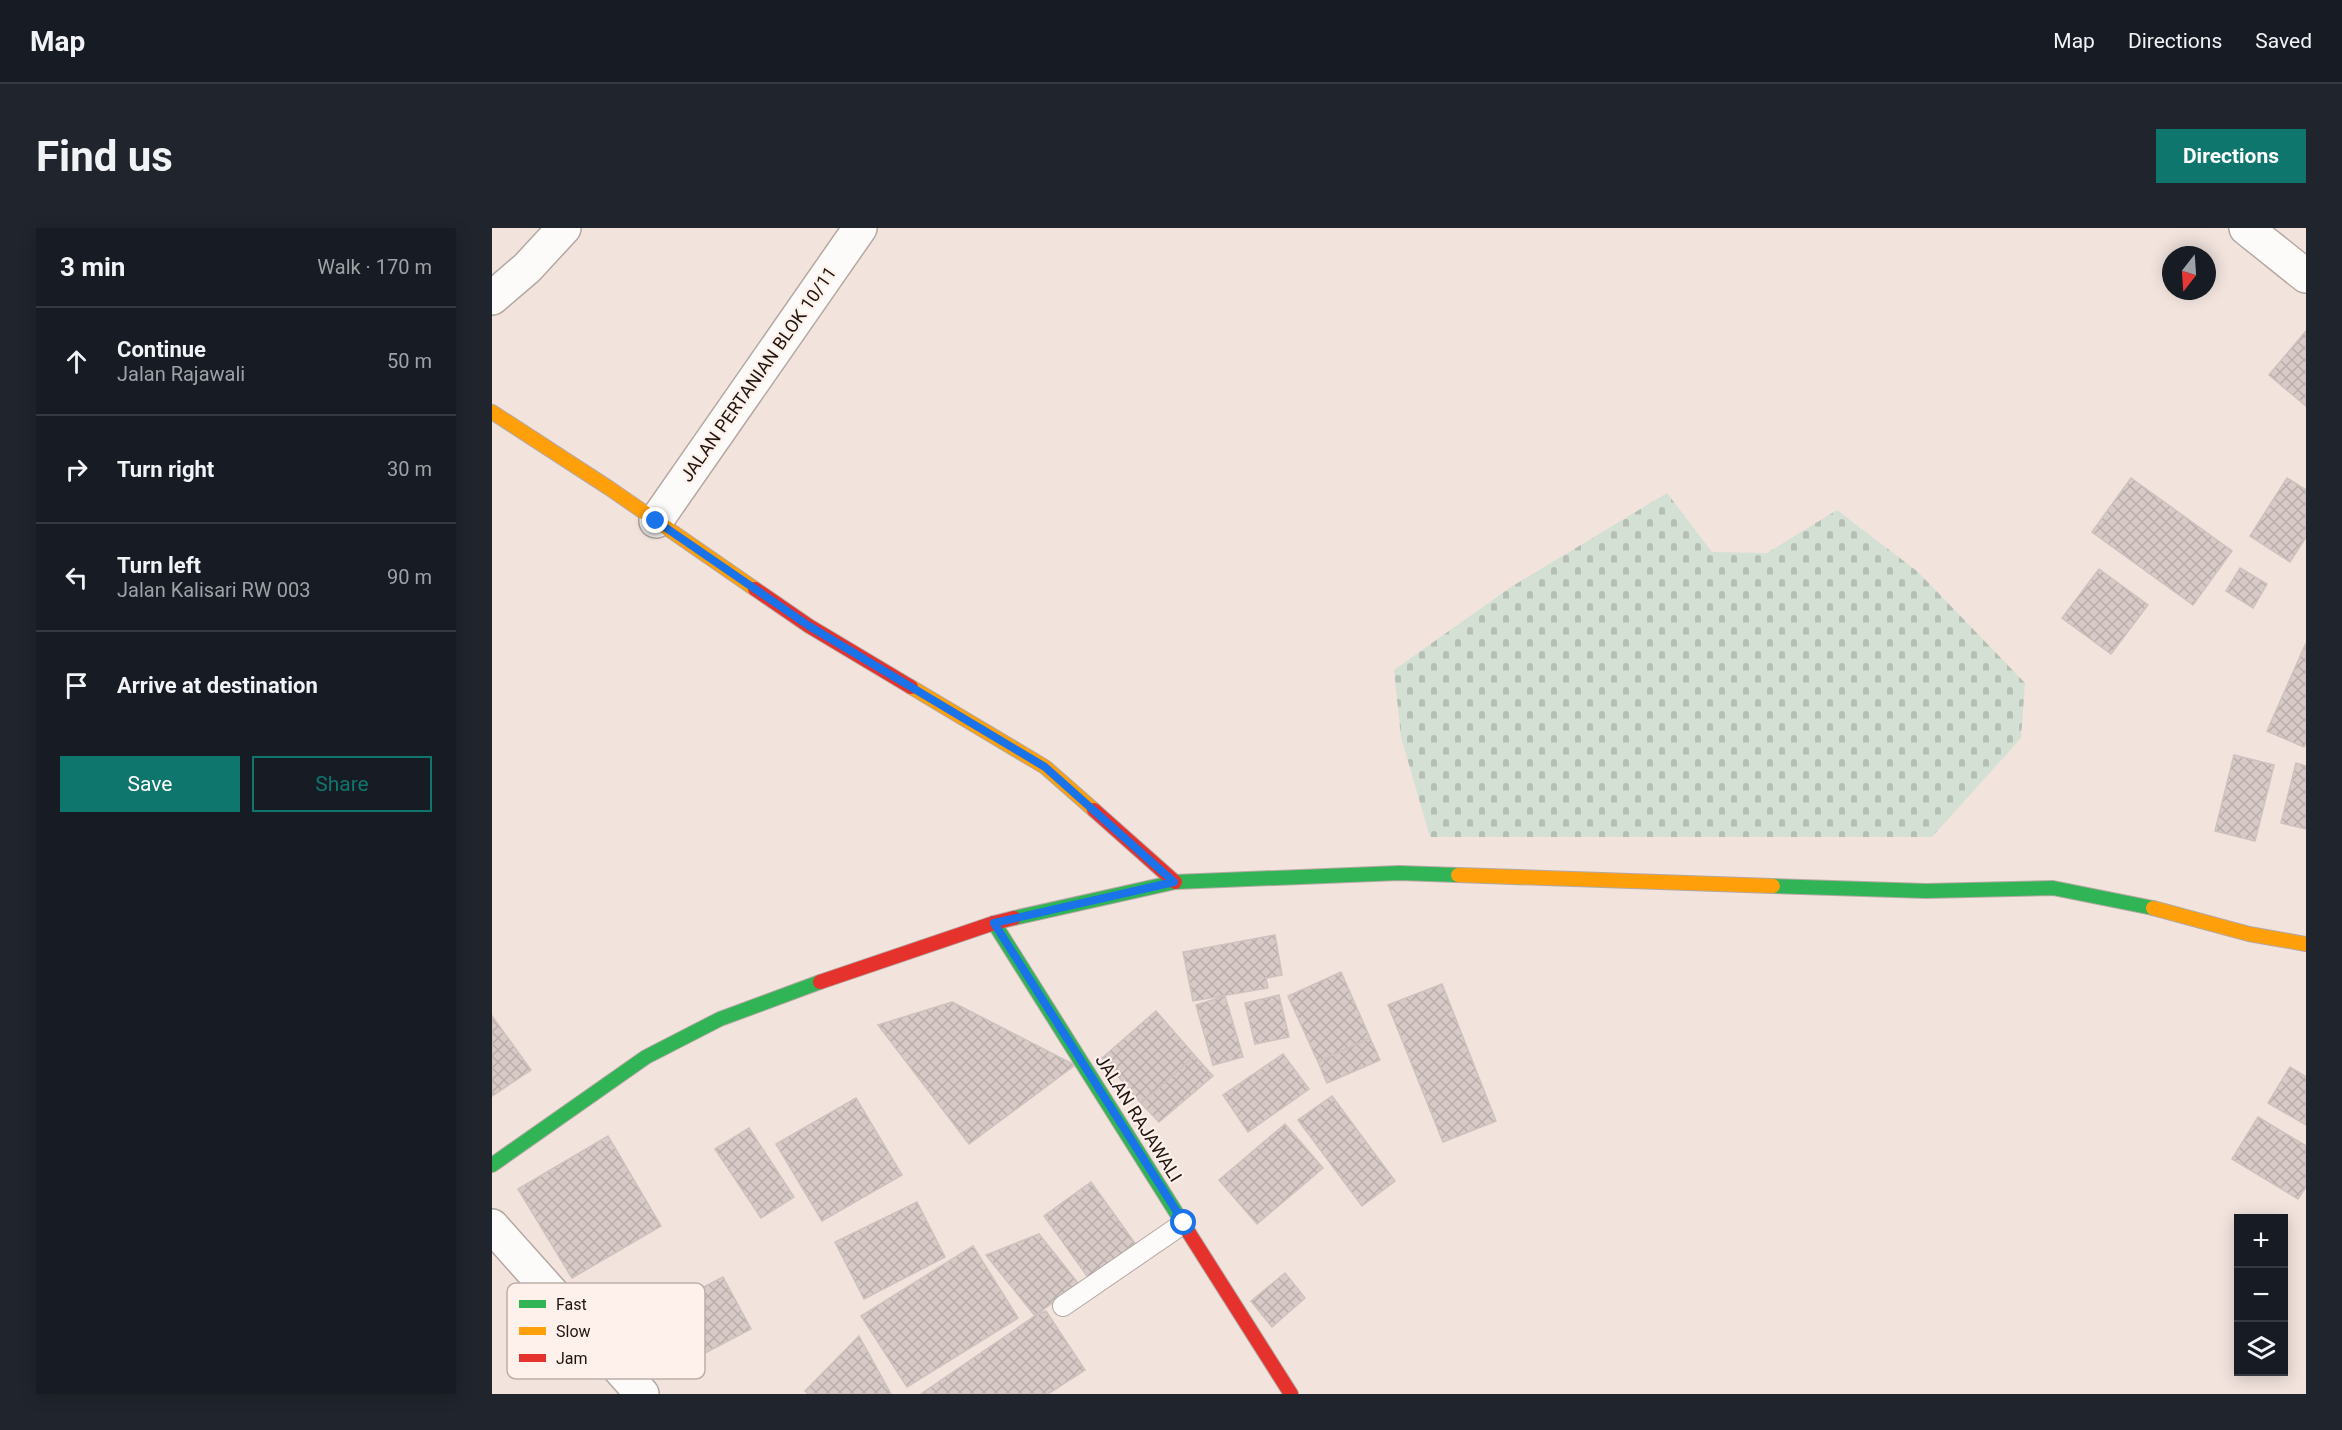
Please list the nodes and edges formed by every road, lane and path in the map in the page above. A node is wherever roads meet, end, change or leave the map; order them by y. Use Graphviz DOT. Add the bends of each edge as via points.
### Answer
graph roads {
  1 [pos="564,228"];
  2 [pos="860,228"];
  3 [pos="2246,228"];
  4 [pos="2306,276"];
  5 [pos="492,298"];
  6 [pos="492,412"];
  7 [pos="656,521"];
  8 [pos="1174,882"];
  9 [pos="994,923"];
  10 [pos="2306,944"];
  11 [pos="492,1165"];
  12 [pos="1184,1223"];
  13 [pos="492,1226"];
  14 [pos="543,1283"];
  15 [pos="1063,1306"];
  16 [pos="629,1379"];
  17 [pos="642,1394"];
  18 [pos="1291,1394"];
  1 -- 5 [label="street"];
  2 -- 7 [label="street, JALAN PERTANIAN BLOK 10/11"];
  3 -- 4 [label="street"];
  6 -- 7 [label="main road"];
  7 -- 8 [label="main road" via="809,626 1045,767"];
  8 -- 9 [label="main road"];
  8 -- 10 [label="main road" via="1399,873 1926,891 2053,888"];
  9 -- 11 [label="main road" via="720,1019 645,1057"];
  9 -- 12 [label="main road, JALAN RAJAWALI"];
  12 -- 15 [label="lane"];
  12 -- 18 [label="main road, JALAN RAJAWALI"];
  13 -- 14 [label="street"];
  16 -- 17 [label="street"];
}
